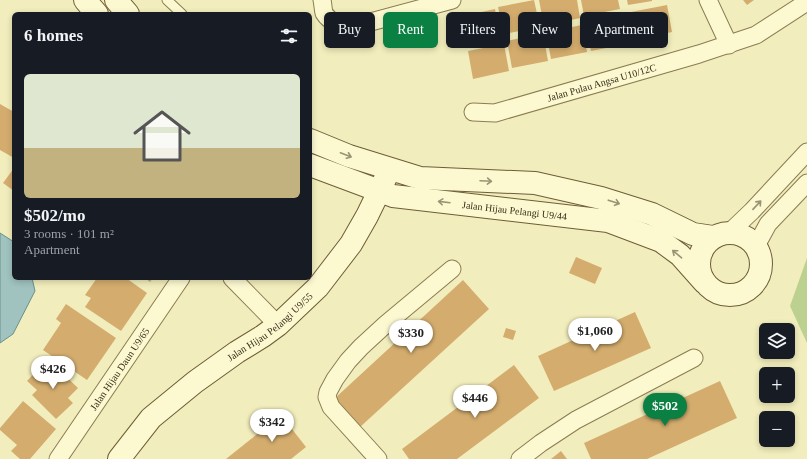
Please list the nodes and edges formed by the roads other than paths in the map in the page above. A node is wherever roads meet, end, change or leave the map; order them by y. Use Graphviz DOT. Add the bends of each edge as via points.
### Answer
graph roads {
  1 [pos="85,0"];
  2 [pos="116,0"];
  3 [pos="167,0"];
  4 [pos="452,0"];
  5 [pos="708,0"];
  6 [pos="807,2"];
  7 [pos="323,6"];
  8 [pos="95,12"];
  9 [pos="126,12"];
  10 [pos="180,12"];
  11 [pos="729,45"];
  12 [pos="474,112"];
  13 [pos="312,141"];
  14 [pos="807,152"];
  15 [pos="312,166"];
  16 [pos="390,169"];
  17 [pos="807,183"];
  18 [pos="380,191"];
  19 [pos="721,235"];
  20 [pos="756,246"];
  21 [pos="452,269"];
  22 [pos="180,280"];
  23 [pos="234,280"];
  24 [pos="704,282"];
  25 [pos="278,325"];
  26 [pos="694,358"];
  27 [pos="58,459"];
  28 [pos="119,459"];
  29 [pos="378,459"];
  30 [pos="520,459"];
  1 -- 8 [label="street"];
  2 -- 9 [label="street"];
  3 -- 10 [label="lane"];
  4 -- 7 [label="street" via="352,27 339,25 331,20"];
  5 -- 11 [label="street"];
  6 -- 11 [label="street, Jalan Pulau Angsa U10/12C" via="756,35"];
  11 -- 12 [label="street, Jalan Pulau Angsa U10/12C" via="495,113"];
  13 -- 16 [label="street, one-way"];
  19 -- 14 [label="street, one-way" via="752,211"];
  15 -- 18 [label="street, Jalan Hijau Pelangi U9/44"];
  16 -- 18 [label="street, Jalan Hijau Pelangi U9/55"];
  16 -- 19 [label="street, one-way" via="420,178 534,183 601,198 652,214 693,234"];
  17 -- 20 [label="street" via="768,224"];
  24 -- 18 [label="street, Jalan Hijau Pelangi U9/44, one-way" via="680,255 661,241 608,221 392,196"];
  18 -- 25 [label="street, Jalan Hijau Pelangi U9/55" via="351,244 318,287"];
  19 -- 20 [label="street" via="740,234 749,238"];
  19 -- 24 [label="street" via="706,243 700,252 699,273"];
  20 -- 24 [label="street" via="762,263 760,273 750,288 731,296 711,290"];
  21 -- 29 [label="street" via="361,347 348,361 328,392 331,407"];
  22 -- 27 [label="street, Jalan Hijau Daun U9/65"];
  23 -- 25 [label="street"];
  25 -- 28 [label="street, Jalan Hijau Pelangi U9/55" via="195,382 151,418"];
  26 -- 30 [label="street" via="576,420"];
}
